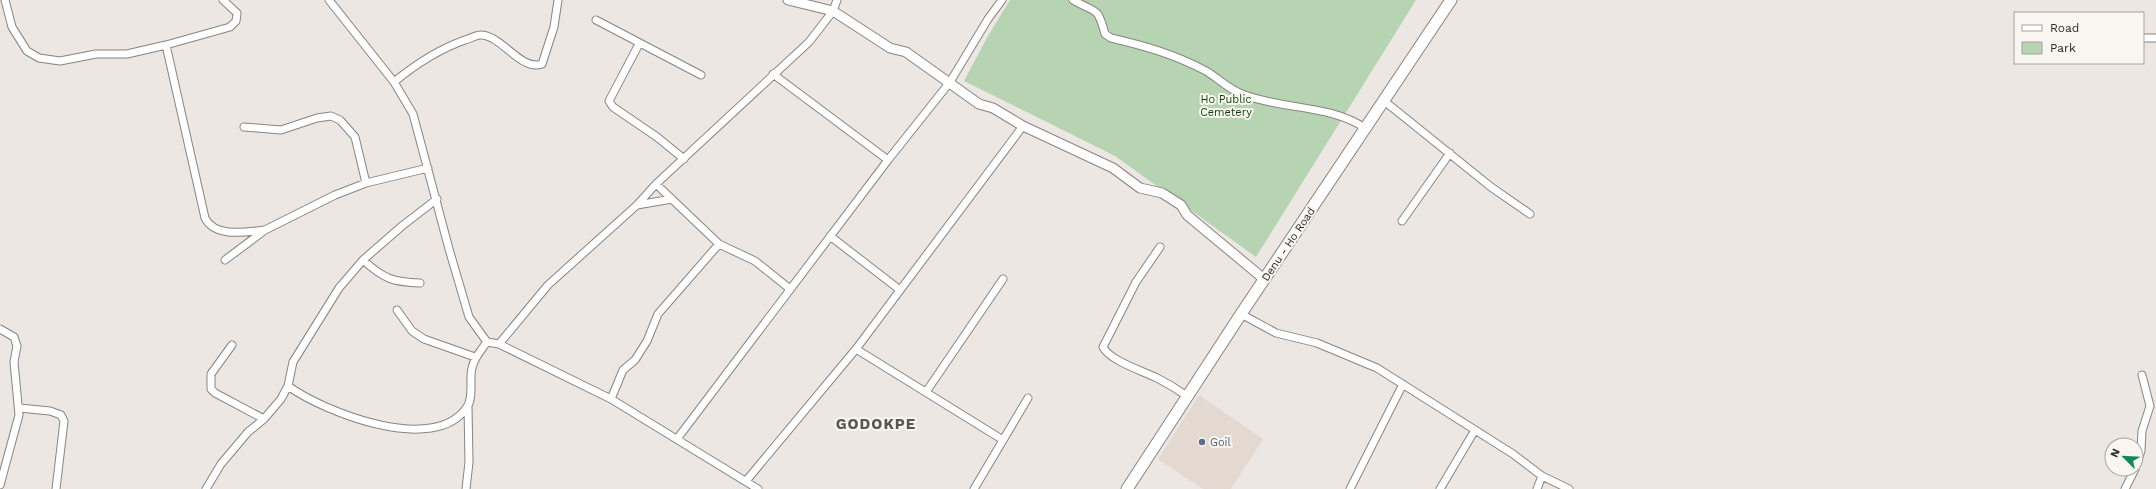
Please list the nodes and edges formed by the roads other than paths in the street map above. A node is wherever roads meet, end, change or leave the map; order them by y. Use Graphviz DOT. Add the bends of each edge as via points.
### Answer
graph roads {
  1 [pos="5,0"];
  2 [pos="223,0"];
  3 [pos="329,0"];
  4 [pos="558,0"];
  5 [pos="788,0"];
  6 [pos="837,0"];
  7 [pos="1002,0"];
  8 [pos="1073,0"];
  9 [pos="1451,0"];
  10 [pos="833,11"];
  11 [pos="596,20"];
  12 [pos="2144,38"];
  13 [pos="2156,38"];
  14 [pos="640,44"];
  15 [pos="166,45"];
  16 [pos="773,74"];
  17 [pos="701,75"];
  18 [pos="394,82"];
  19 [pos="950,82"];
  20 [pos="1383,100"];
  21 [pos="1023,126"];
  22 [pos="244,127"];
  23 [pos="1365,128"];
  24 [pos="1450,153"];
  25 [pos="684,159"];
  26 [pos="888,160"];
  27 [pos="428,168"];
  28 [pos="366,183"];
  29 [pos="656,184"];
  30 [pos="437,199"];
  31 [pos="672,199"];
  32 [pos="637,205"];
  33 [pos="1530,214"];
  34 [pos="1402,221"];
  35 [pos="265,230"];
  36 [pos="830,236"];
  37 [pos="719,244"];
  38 [pos="1160,247"];
  39 [pos="225,260"];
  40 [pos="363,260"];
  41 [pos="1264,278"];
  42 [pos="1003,279"];
  43 [pos="420,283"];
  44 [pos="790,289"];
  45 [pos="900,290"];
  46 [pos="397,310"];
  47 [pos="1241,314"];
  48 [pos="0,330"];
  49 [pos="487,342"];
  50 [pos="498,344"];
  51 [pos="232,346"];
  52 [pos="856,349"];
  53 [pos="475,357"];
  54 [pos="2142,375"];
  55 [pos="1403,384"];
  56 [pos="288,386"];
  57 [pos="926,392"];
  58 [pos="1187,396"];
  59 [pos="1028,398"];
  60 [pos="611,399"];
  61 [pos="468,406"];
  62 [pos="19,408"];
  63 [pos="264,419"];
  64 [pos="1475,430"];
  65 [pos="2142,437"];
  66 [pos="677,439"];
  67 [pos="1003,440"];
  68 [pos="1542,476"];
  69 [pos="2,477"];
  70 [pos="2131,477"];
  71 [pos="746,481"];
  72 [pos="0,485"];
  73 [pos="4,489"];
  74 [pos="56,489"];
  75 [pos="206,489"];
  76 [pos="466,489"];
  77 [pos="758,489"];
  78 [pos="974,489"];
  79 [pos="1127,489"];
  80 [pos="1350,489"];
  81 [pos="1440,489"];
  82 [pos="1537,489"];
  83 [pos="1569,489"];
  84 [pos="2125,489"];
  1 -- 15 [label="street" via="12,27 27,51 38,58 60,61 96,54 127,54"];
  2 -- 15 [label="street" via="236,14 236,20 230,27"];
  3 -- 18 [label="street"];
  4 -- 18 [label="street" via="554,27 542,64 532,64 493,39 480,35 448,46 414,66"];
  5 -- 10 [label="street"];
  6 -- 10 [label="street"];
  7 -- 19 [label="street"];
  8 -- 23 [label="street" via="1097,12 1101,16 1105,34 1111,38 1158,49 1207,72 1240,94 1268,102 1334,113 1350,118"];
  9 -- 20 [label="main road, Denu - Ho Road"];
  10 -- 16 [label="street" via="809,42"];
  10 -- 19 [label="street" via="890,48 906,52"];
  11 -- 14 [label="street"];
  12 -- 13 [label="street"];
  14 -- 17 [label="street"];
  14 -- 25 [label="street" via="609,101 618,111"];
  15 -- 35 [label="street" via="208,224 218,231"];
  16 -- 25 [label="street"];
  16 -- 26 [label="street"];
  18 -- 27 [label="street" via="413,114"];
  19 -- 21 [label="street" via="979,104 1008,116"];
  19 -- 26 [label="street"];
  20 -- 23 [label="main road, Denu - Ho Road"];
  20 -- 24 [label="street"];
  21 -- 41 [label="street" via="1113,168 1140,188 1162,193 1181,205 1187,215"];
  21 -- 45 [label="street"];
  22 -- 28 [label="street" via="281,130 317,118 331,116 340,120 355,137"];
  23 -- 41 [label="main road, Denu - Ho Road"];
  24 -- 33 [label="street" via="1491,187"];
  24 -- 34 [label="street"];
  25 -- 29 [label="street"];
  26 -- 36 [label="street"];
  27 -- 28 [label="street"];
  27 -- 30 [label="street"];
  28 -- 35 [label="street" via="335,195"];
  29 -- 31 [label="street"];
  29 -- 32 [label="street"];
  30 -- 40 [label="street"];
  30 -- 49 [label="street" via="469,317"];
  31 -- 32 [label="street"];
  31 -- 37 [label="street"];
  32 -- 50 [label="street" via="548,285"];
  35 -- 39 [label="street"];
  36 -- 44 [label="street"];
  36 -- 45 [label="street"];
  37 -- 44 [label="street" via="756,261"];
  37 -- 60 [label="street" via="658,314 647,341 635,360 623,370"];
  38 -- 58 [label="street" via="1136,282 1103,346 1106,351 1130,366"];
  40 -- 43 [label="street" via="384,277 398,282"];
  40 -- 56 [label="street" via="339,288 293,362"];
  41 -- 47 [label="main road, Denu - Ho Road"];
  42 -- 57 [label="street"];
  44 -- 66 [label="street"];
  45 -- 52 [label="street"];
  46 -- 53 [label="street" via="412,331 424,339"];
  47 -- 55 [label="street" via="1276,333 1317,343 1351,356"];
  47 -- 58 [label="main road, Denu - Ho Road"];
  48 -- 62 [label="street" via="14,337 17,346 14,375"];
  49 -- 50 [label="street"];
  49 -- 53 [label="street"];
  50 -- 60 [label="street"];
  51 -- 63 [label="street" via="211,374 211,389"];
  52 -- 57 [label="street"];
  52 -- 71 [label="street"];
  53 -- 61 [label="street"];
  54 -- 65 [label="street" via="2150,406"];
  55 -- 64 [label="street"];
  55 -- 80 [label="street"];
  56 -- 61 [label="street" via="299,394 354,419 378,425 427,429 454,420"];
  56 -- 63 [label="street"];
  57 -- 67 [label="street"];
  58 -- 79 [label="main road, Denu - Ho Road"];
  59 -- 67 [label="street"];
  60 -- 66 [label="street"];
  61 -- 76 [label="street" via="469,462"];
  62 -- 69 [label="street"];
  62 -- 74 [label="street" via="50,411 61,415 64,421"];
  63 -- 75 [label="street" via="248,432 221,464"];
  64 -- 68 [label="street"];
  64 -- 81 [label="street"];
  66 -- 71 [label="street"];
  67 -- 78 [label="street"];
  68 -- 82 [label="street"];
  68 -- 83 [label="street"];
  69 -- 72 [label="street"];
  69 -- 73 [label="street"];
  70 -- 84 [label="street"];
  71 -- 77 [label="street"];
}
